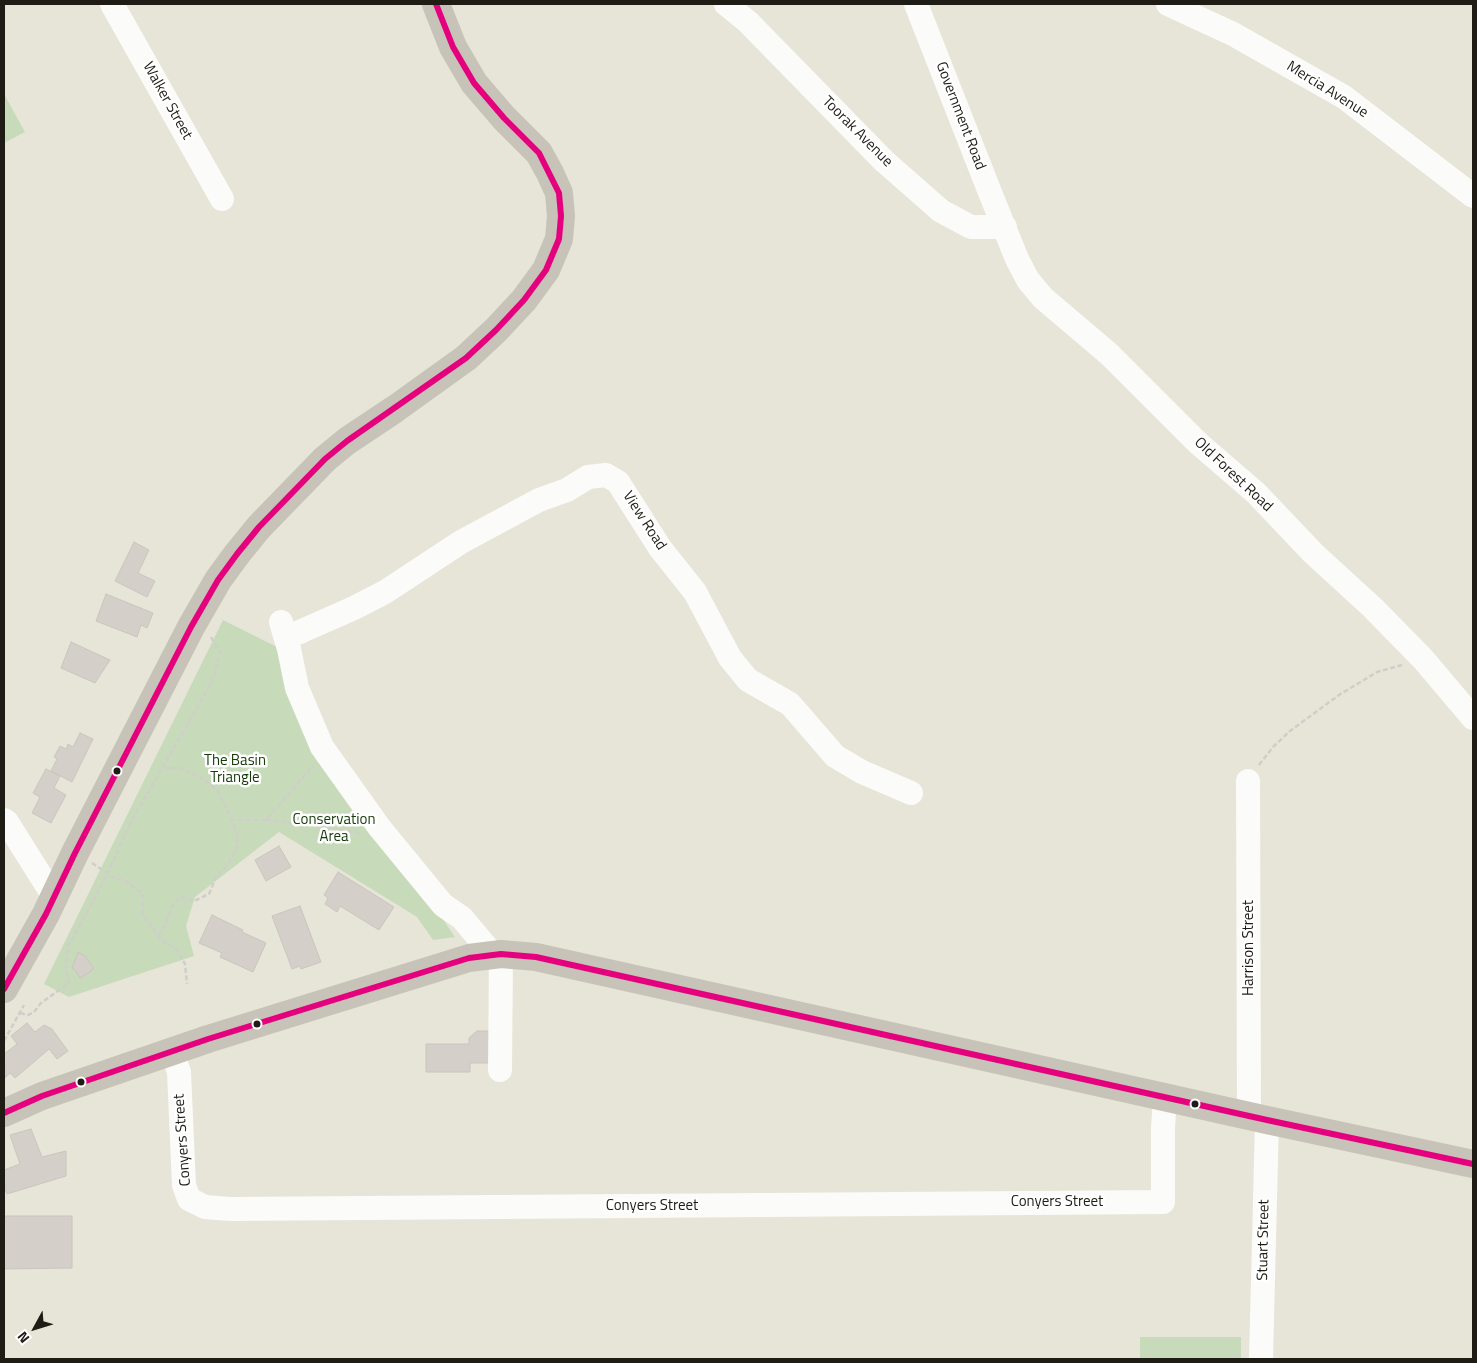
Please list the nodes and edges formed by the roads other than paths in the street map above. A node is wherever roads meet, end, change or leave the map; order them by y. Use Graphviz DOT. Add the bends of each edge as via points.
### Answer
graph roads {
  1 [pos="112,4"];
  2 [pos="436,4"];
  3 [pos="726,4"];
  4 [pos="916,4"];
  5 [pos="1168,4"];
  6 [pos="1473,196"];
  7 [pos="222,199"];
  8 [pos="1005,227"];
  9 [pos="1473,718"];
  10 [pos="1248,781"];
  11 [pos="910,793"];
  12 [pos="4,820"];
  13 [pos="54,897"];
  14 [pos="488,956"];
  15 [pos="14,997"];
  16 [pos="172,1052"];
  17 [pos="500,1070"];
  18 [pos="1165,1098"];
  19 [pos="6,1100"];
  20 [pos="1258,1118"];
  21 [pos="1473,1164"];
  22 [pos="1261,1359"];
  1 -- 7 [label="street, Walker Street"];
  2 -- 13 [label="main road" via="474,83 539,153 559,193 559,239 546,270 524,300 466,358 325,459 254,533 218,580 201,609"];
  3 -- 8 [label="street, Toorak Avenue" via="748,22 884,161 941,211 971,227"];
  4 -- 8 [label="street, Government Road"];
  5 -- 6 [label="street, Mercia Avenue" via="1233,34 1344,97"];
  8 -- 9 [label="street, Old Forest Road" via="1028,280 1043,298 1110,354 1198,443 1256,493 1423,659"];
  10 -- 20 [label="street, Harrison Street"];
  11 -- 14 [label="street, View Road" via="834,756 790,704 748,680 730,658 694,592 660,548 618,482 606,475 588,477 461,542 385,592 354,608 283,630 298,688 322,747 379,827"];
  12 -- 13 [label="street"];
  13 -- 15 [label="main road"];
  14 -- 16 [label="main road"];
  14 -- 17 [label="street"];
  14 -- 18 [label="main road" via="536,957"];
  16 -- 18 [label="street, Conyers Street" via="179,1072 184,1185 189,1199 205,1207 230,1209 1163,1202"];
  16 -- 19 [label="main road" via="42,1096"];
  18 -- 20 [label="main road"];
  20 -- 21 [label="main road"];
  20 -- 22 [label="street, Stuart Street"];
}
